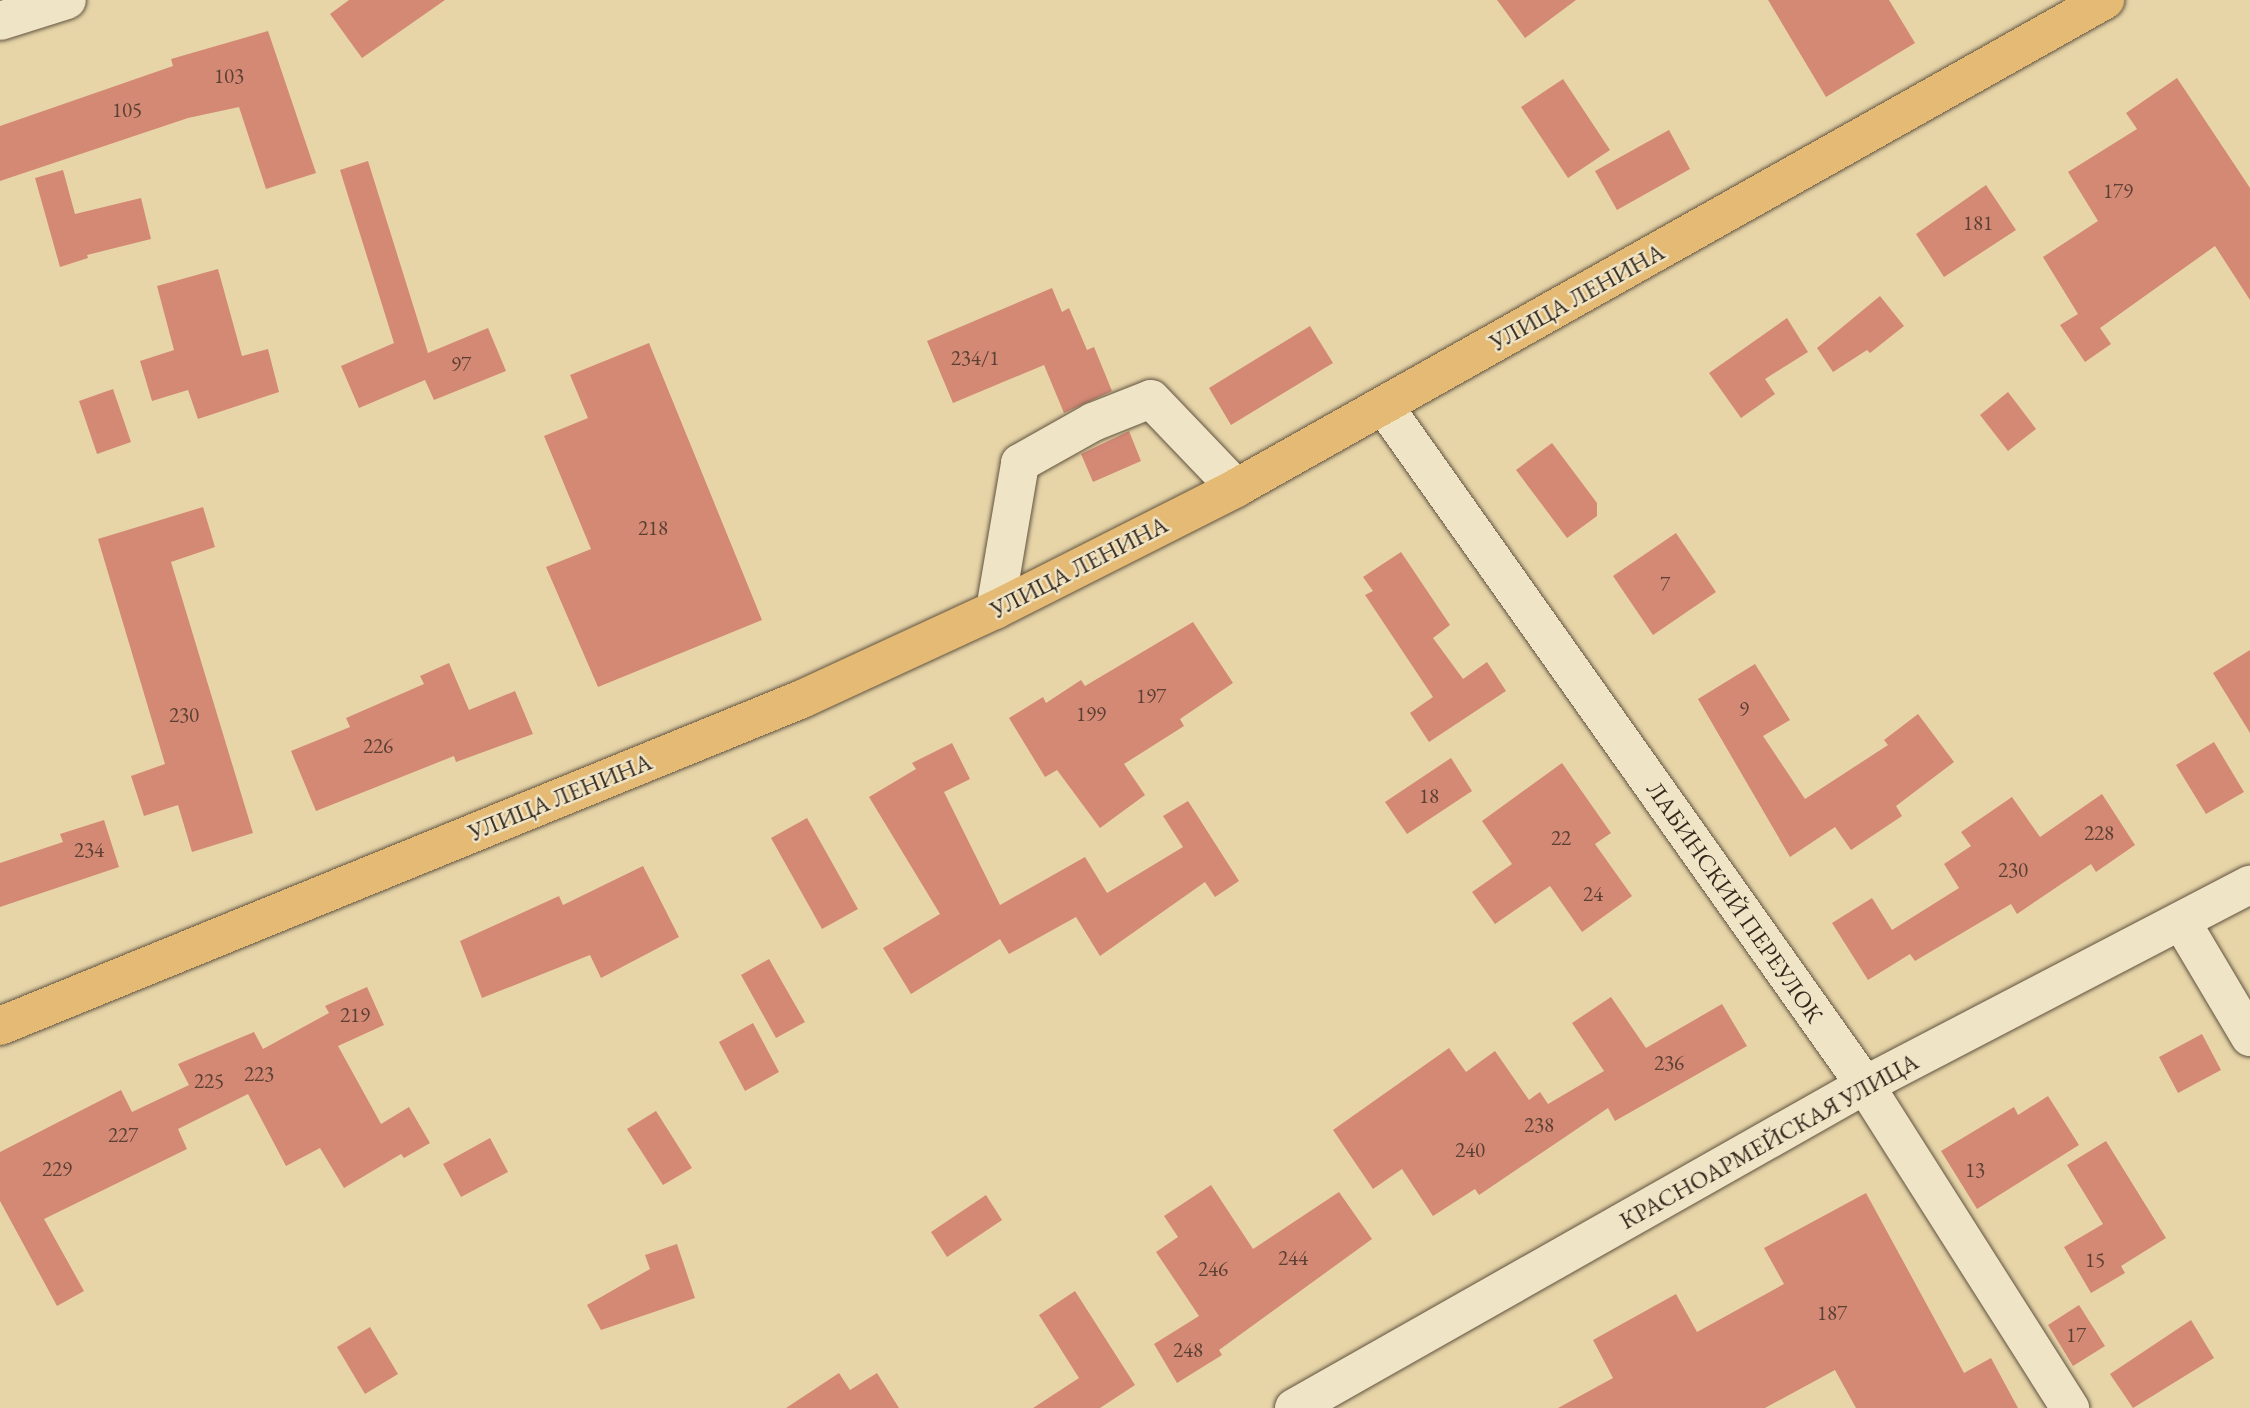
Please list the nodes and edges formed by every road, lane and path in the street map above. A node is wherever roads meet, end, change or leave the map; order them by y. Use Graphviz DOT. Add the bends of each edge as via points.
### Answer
graph roads {
  1 [pos="67,0"];
  2 [pos="2105,0"];
  3 [pos="0,21"];
  4 [pos="1384,406"];
  5 [pos="1236,488"];
  6 [pos="995,610"];
  7 [pos="2250,885"];
  8 [pos="2180,921"];
  9 [pos="0,1026"];
  10 [pos="2250,1037"];
  11 [pos="1865,1085"];
  12 [pos="1294,1408"];
  13 [pos="2070,1408"];
  1 -- 3 [label="street"];
  2 -- 4 [label="main road, УЛИЦА ЛЕНИНА"];
  4 -- 5 [label="main road, УЛИЦА ЛЕНИНА"];
  4 -- 11 [label="street, ЛАБИНСКИЙ ПЕРЕУЛОК"];
  5 -- 6 [label="main road, УЛИЦА ЛЕНИНА"];
  5 -- 6 [label="street" via="1151,399 1094,422 1020,463"];
  6 -- 9 [label="main road, УЛИЦА ЛЕНИНА" via="803,699"];
  7 -- 8 [label="street, КРАСНОАРМЕЙСКАЯ УЛИЦА"];
  8 -- 10 [label="street"];
  8 -- 11 [label="street, КРАСНОАРМЕЙСКАЯ УЛИЦА"];
  11 -- 12 [label="street, КРАСНОАРМЕЙСКАЯ УЛИЦА"];
  11 -- 13 [label="street, ЛАБИНСКИЙ ПЕРЕУЛОК"];
}
